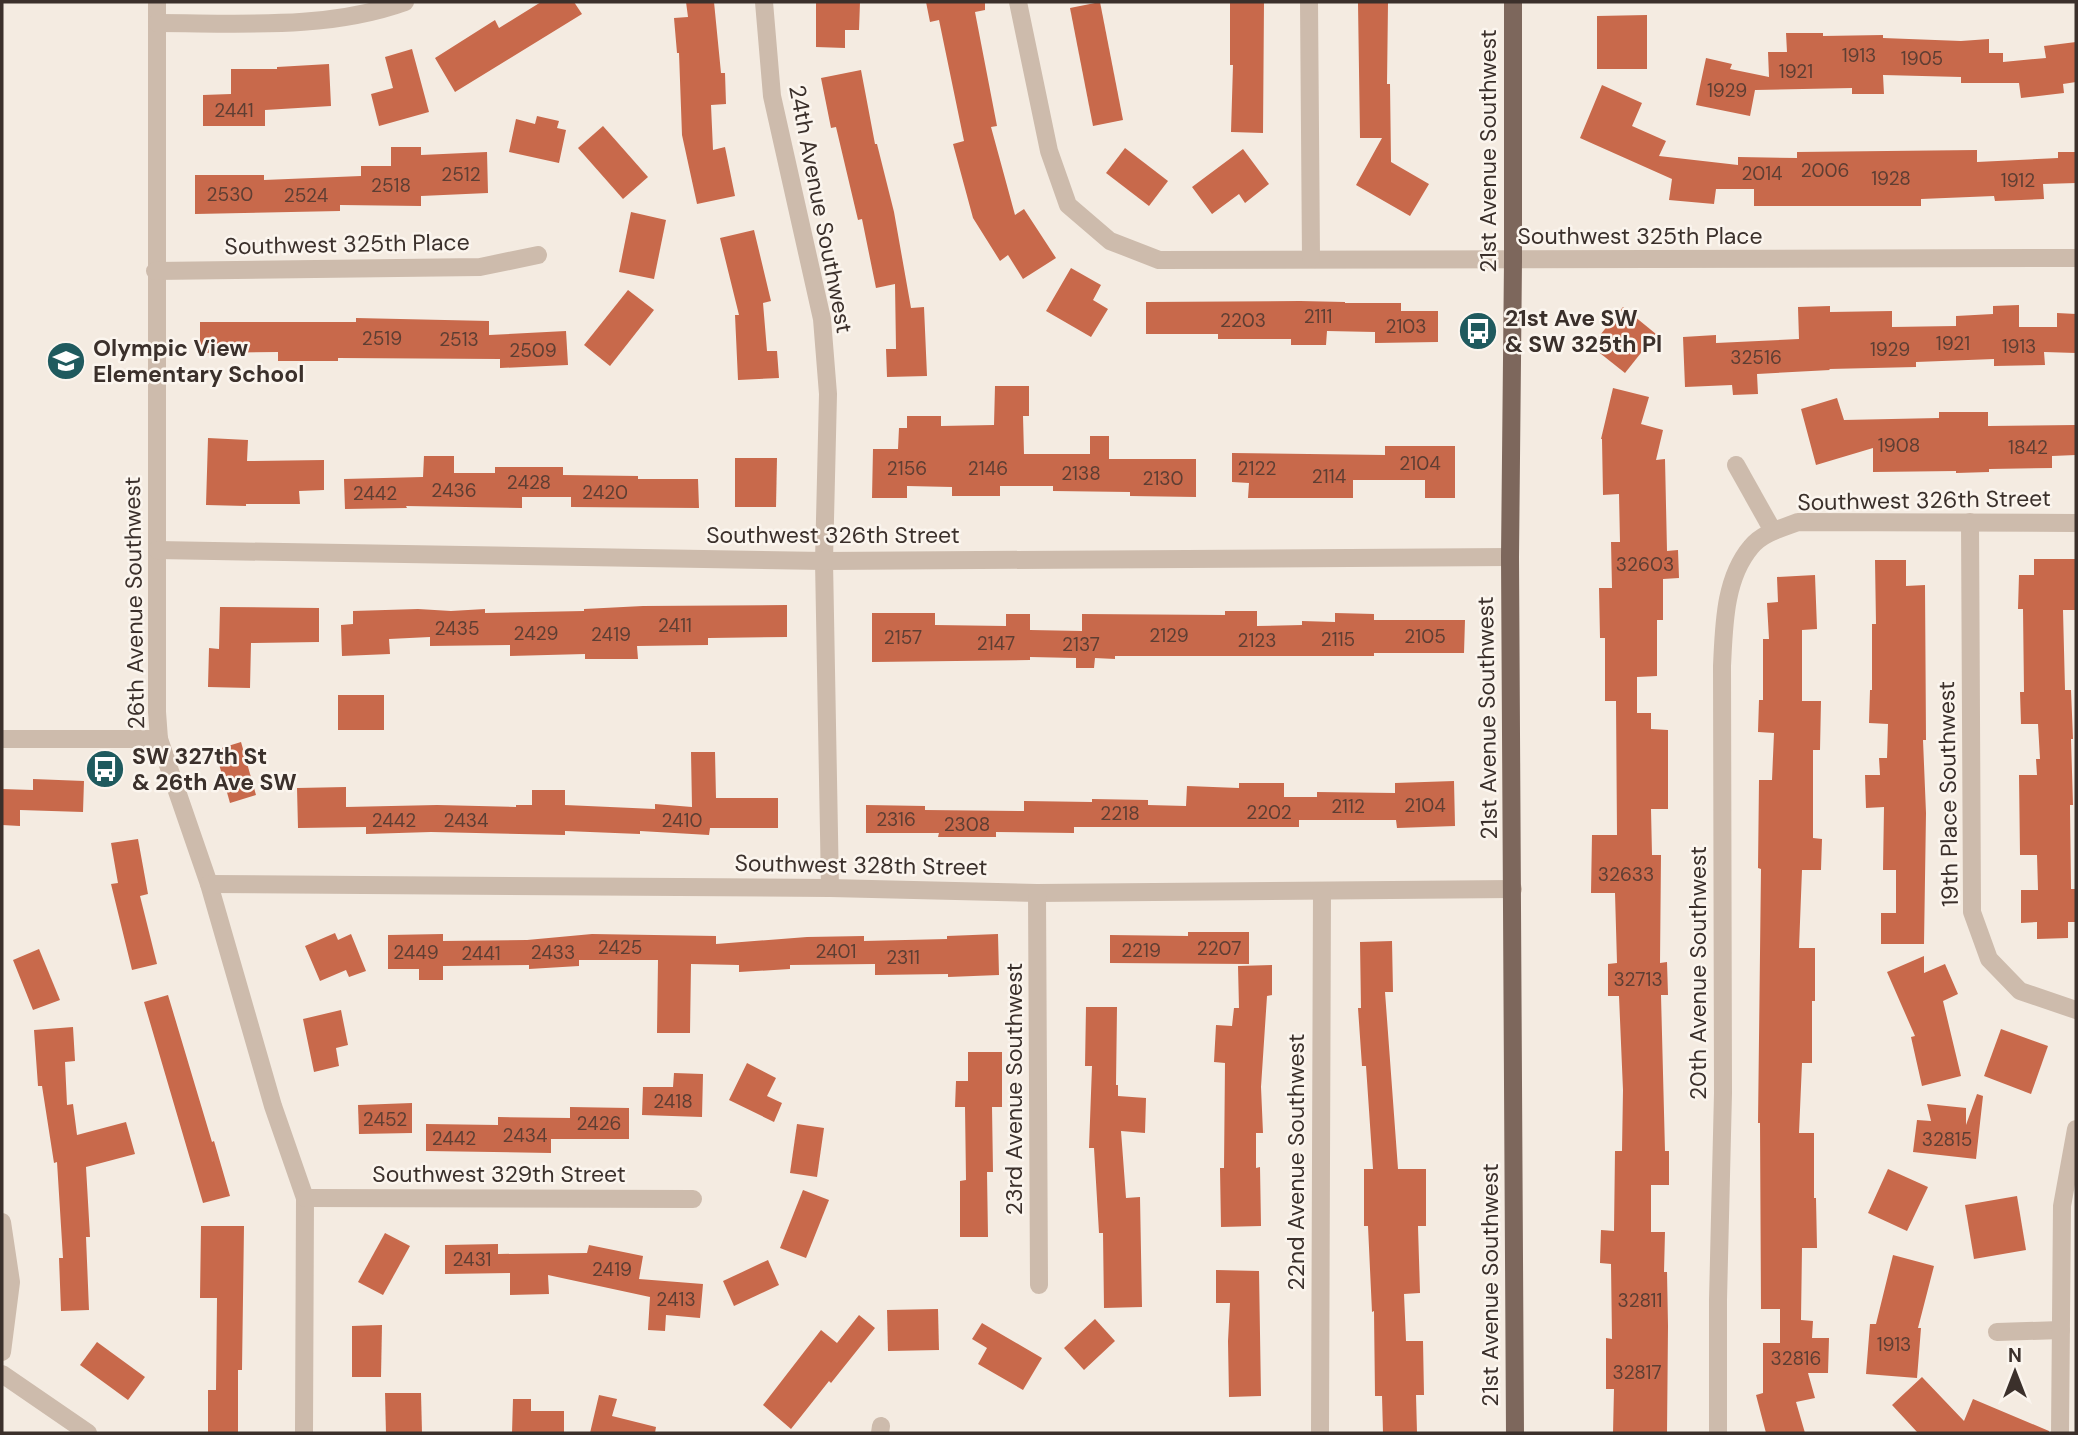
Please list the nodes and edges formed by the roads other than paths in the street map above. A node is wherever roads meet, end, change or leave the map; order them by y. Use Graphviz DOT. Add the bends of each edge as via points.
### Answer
graph roads {
  1 [pos="157,2"];
  2 [pos="405,2"];
  3 [pos="764,2"];
  4 [pos="1018,2"];
  5 [pos="1309,2"];
  6 [pos="1513,2"];
  7 [pos="157,23"];
  8 [pos="538,255"];
  9 [pos="1311,258"];
  10 [pos="2076,258"];
  11 [pos="1513,261"];
  12 [pos="155,271"];
  13 [pos="1736,465"];
  14 [pos="1970,522"];
  15 [pos="2076,523"];
  16 [pos="1773,531"];
  17 [pos="157,550"];
  18 [pos="1510,557"];
  19 [pos="824,561"];
  20 [pos="2,739"];
  21 [pos="159,739"];
  22 [pos="209,884"];
  23 [pos="830,888"];
  24 [pos="1513,889"];
  25 [pos="1322,891"];
  26 [pos="1038,893"];
  27 [pos="2076,1010"];
  28 [pos="2076,1129"];
  29 [pos="305,1198"];
  30 [pos="693,1199"];
  31 [pos="2,1222"];
  32 [pos="1039,1285"];
  33 [pos="2061,1330"];
  34 [pos="1997,1332"];
  35 [pos="2,1352"];
  36 [pos="2,1374"];
  37 [pos="88,1433"];
  38 [pos="304,1433"];
  39 [pos="1320,1433"];
  40 [pos="1515,1433"];
  41 [pos="1718,1433"];
  42 [pos="2060,1433"];
  1 -- 7 [label="street, 26th Avenue Southwest"];
  2 -- 7 [label="street" via="381,11 320,20"];
  3 -- 19 [label="street, 24th Avenue Southwest" via="772,96 822,319 828,394"];
  4 -- 9 [label="street, Southwest 325th Place" via="1049,151 1068,205 1110,241 1159,260"];
  5 -- 9 [label="street"];
  6 -- 11 [label="main road, 21st Avenue Southwest"];
  7 -- 12 [label="street, 26th Avenue Southwest"];
  8 -- 12 [label="street, Southwest 325th Place" via="480,267"];
  9 -- 11 [label="street, Southwest 325th Place"];
  10 -- 11 [label="street, Southwest 325th Place"];
  11 -- 18 [label="main road, 21st Avenue Southwest"];
  12 -- 17 [label="street, 26th Avenue Southwest"];
  13 -- 16 [label="street"];
  14 -- 15 [label="street, Southwest 326th Street"];
  14 -- 16 [label="street, Southwest 326th Street" via="1798,522"];
  14 -- 27 [label="street, 19th Place Southwest" via="1972,912 1989,959 2021,991"];
  16 -- 41 [label="street, 20th Avenue Southwest" via="1751,545 1741,563 1726,604 1722,666"];
  17 -- 19 [label="street, Southwest 326th Street"];
  17 -- 21 [label="street, 26th Avenue Southwest"];
  18 -- 19 [label="street, Southwest 326th Street"];
  18 -- 24 [label="main road, 21st Avenue Southwest"];
  19 -- 23 [label="street, 24th Avenue Southwest"];
  20 -- 21 [label="street"];
  21 -- 22 [label="street, 26th Avenue Southwest"];
  22 -- 23 [label="street, Southwest 328th Street"];
  22 -- 29 [label="street, 26th Avenue Southwest" via="273,1107"];
  23 -- 26 [label="street, Southwest 328th Street"];
  24 -- 25 [label="street, Southwest 328th Street"];
  24 -- 40 [label="main road, 21st Avenue Southwest"];
  25 -- 26 [label="street, Southwest 328th Street"];
  25 -- 39 [label="street, 22nd Avenue Southwest"];
  26 -- 32 [label="street, 23rd Avenue Southwest"];
  28 -- 33 [label="street" via="2062,1206"];
  29 -- 30 [label="street, Southwest 329th Street"];
  29 -- 38 [label="street, 26th Avenue Southwest"];
  31 -- 35 [label="street" via="11,1282"];
  33 -- 34 [label="street"];
  33 -- 42 [label="street"];
  36 -- 37 [label="street"];
}
